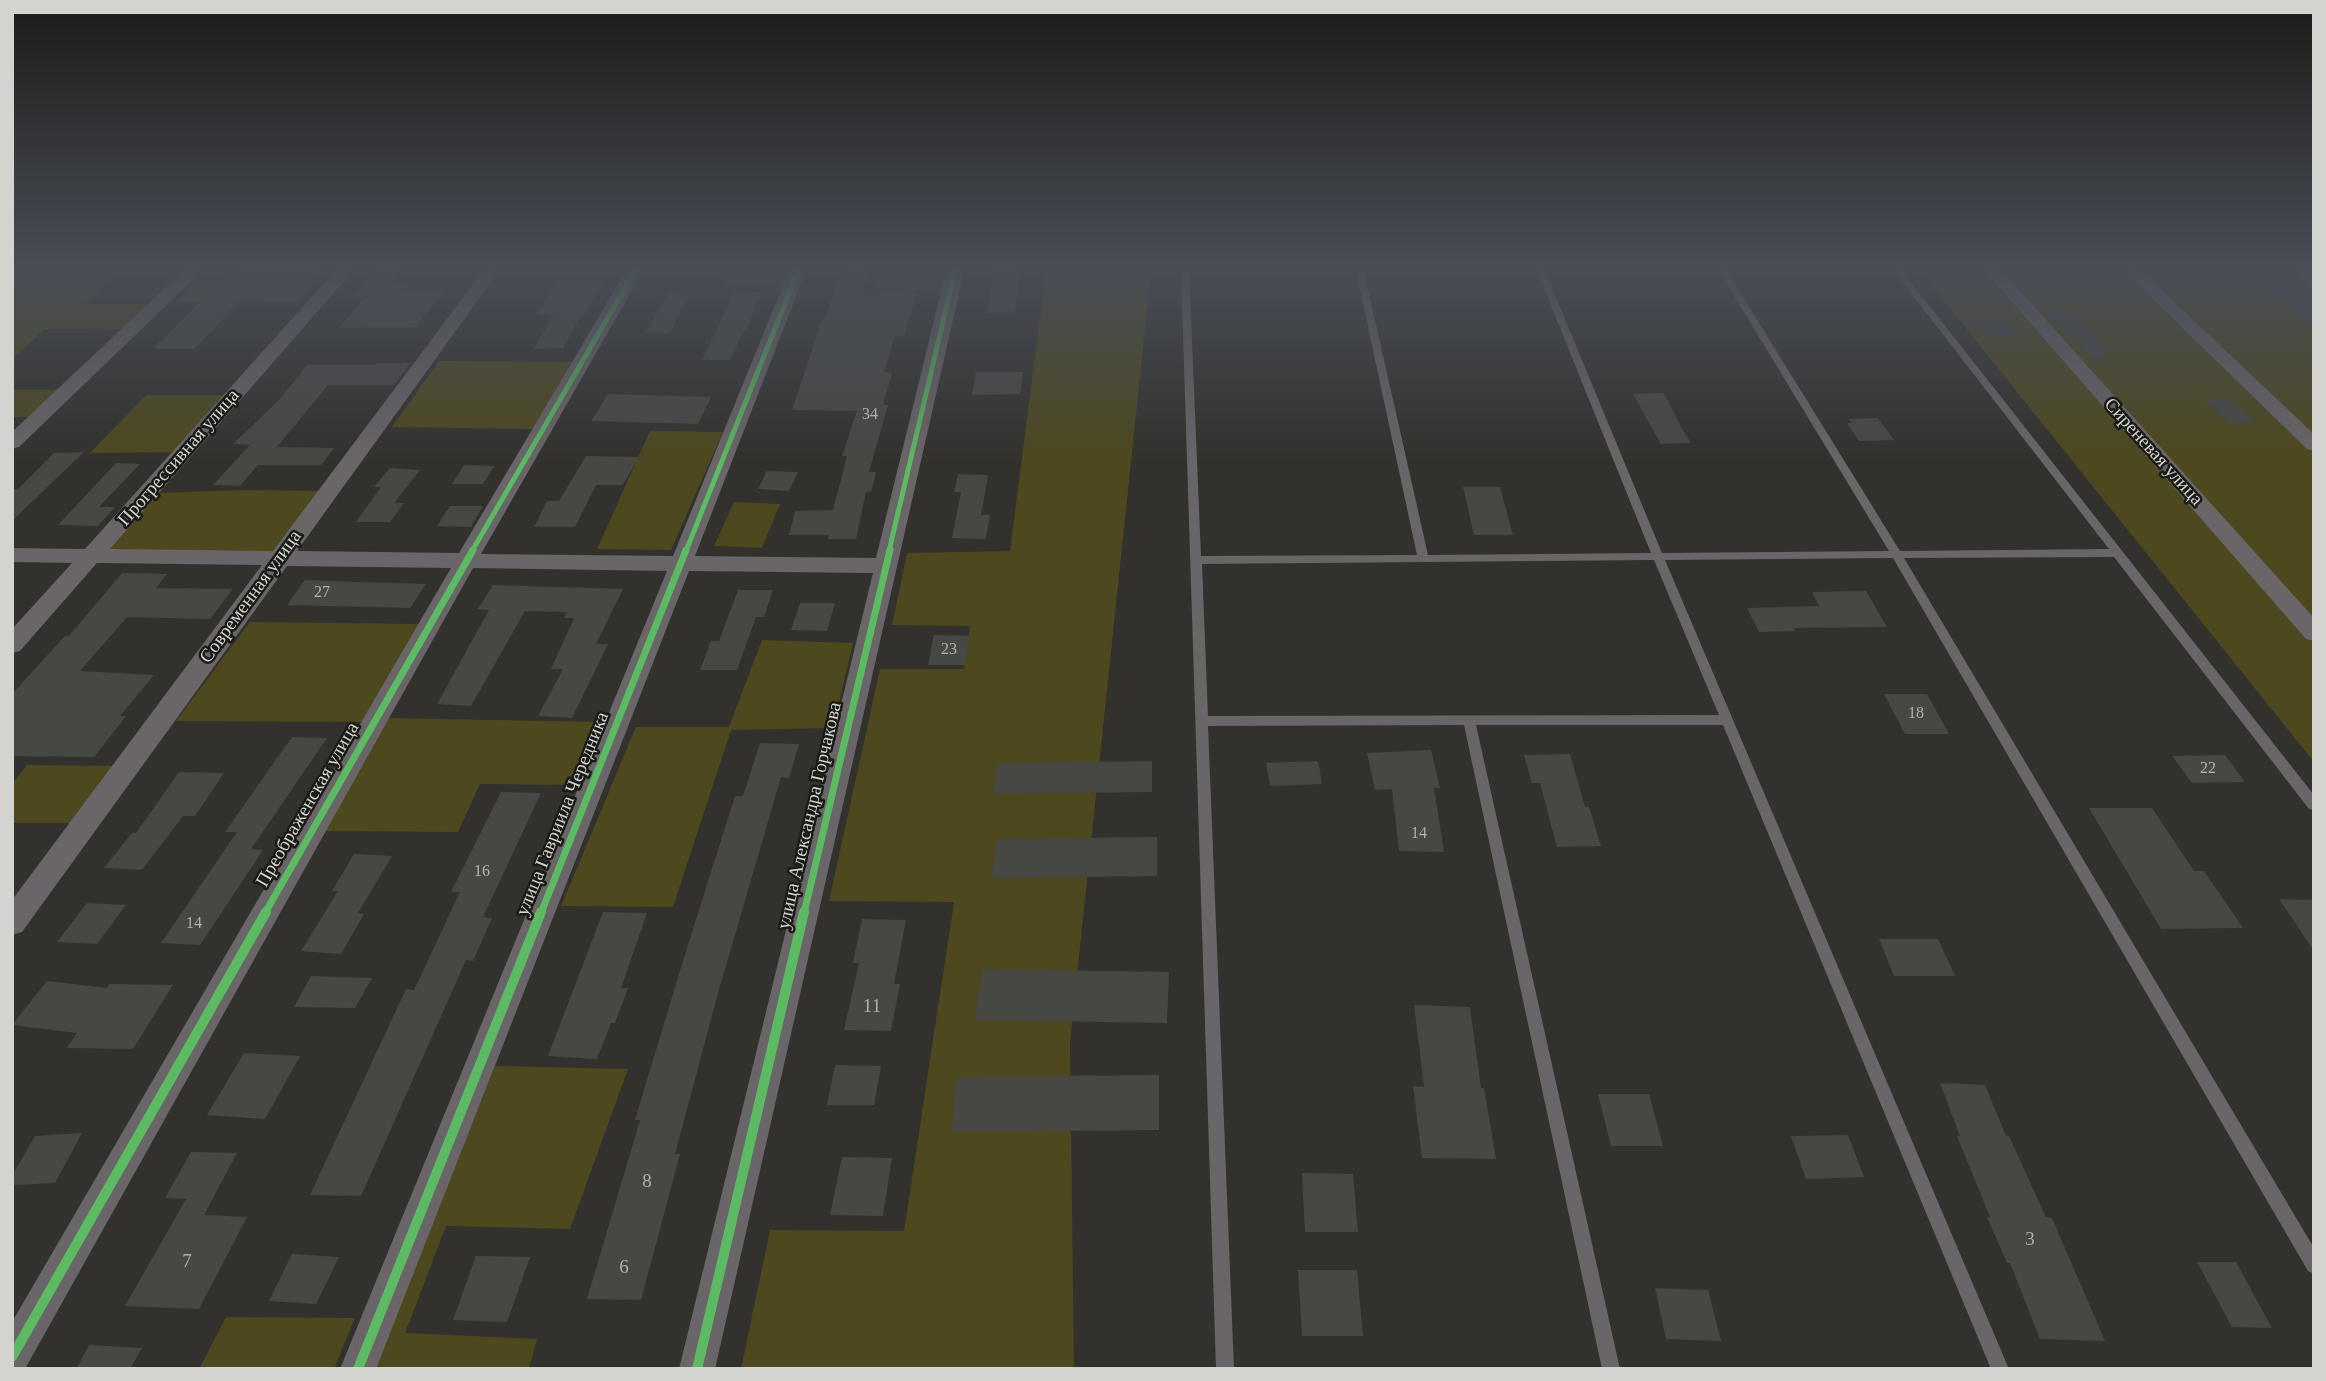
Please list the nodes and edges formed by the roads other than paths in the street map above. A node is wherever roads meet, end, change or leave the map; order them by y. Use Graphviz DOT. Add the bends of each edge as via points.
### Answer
graph roads {
  1 [pos="125,335"];
  2 [pos="287,335"];
  3 [pos="444,335"];
  4 [pos="597,335"];
  5 [pos="772,335"];
  6 [pos="940,335"];
  7 [pos="1187,335"];
  8 [pos="1374,335"];
  9 [pos="1567,335"];
  10 [pos="1762,335"];
  11 [pos="1948,335"];
  12 [pos="2050,335"];
  13 [pos="2199,335"];
  14 [pos="12,443"];
  15 [pos="2314,446"];
  16 [pos="2118,553"];
  17 [pos="12,555"];
  18 [pos="1897,555"];
  19 [pos="92,556"];
  20 [pos="1658,556"];
  21 [pos="1423,558"];
  22 [pos="279,559"];
  23 [pos="1196,560"];
  24 [pos="466,561"];
  25 [pos="680,564"];
  26 [pos="885,566"];
  27 [pos="2314,633"];
  28 [pos="12,645"];
  29 [pos="1727,720"];
  30 [pos="1201,721"];
  31 [pos="1469,721"];
  32 [pos="2314,805"];
  33 [pos="12,923"];
  34 [pos="2314,1265"];
  35 [pos="12,1357"];
  36 [pos="358,1369"];
  37 [pos="697,1369"];
  38 [pos="1225,1369"];
  39 [pos="1611,1369"];
  40 [pos="2000,1369"];
  1 -- 14 [label="street"];
  2 -- 19 [label="street, Прогрессивная улица"];
  3 -- 22 [label="street, Современная улица"];
  4 -- 24 [label="street, Преображенская улица"];
  5 -- 25 [label="street, улица Гавриила Чередника"];
  6 -- 26 [label="street, улица Александра Горчакова"];
  7 -- 23 [label="lane"];
  8 -- 21 [label="lane"];
  9 -- 20 [label="lane"];
  10 -- 18 [label="lane"];
  11 -- 16 [label="lane"];
  12 -- 27 [label="street, Сиреневая улица"];
  13 -- 15 [label="street"];
  16 -- 18 [label="lane"];
  16 -- 32 [label="lane"];
  17 -- 19 [label="street"];
  18 -- 20 [label="lane"];
  18 -- 34 [label="lane"];
  19 -- 22 [label="street"];
  19 -- 28 [label="street, Прогрессивная улица"];
  20 -- 21 [label="lane"];
  20 -- 29 [label="lane"];
  21 -- 23 [label="lane"];
  22 -- 24 [label="street"];
  22 -- 33 [label="street, Современная улица"];
  23 -- 30 [label="lane"];
  24 -- 25 [label="street"];
  24 -- 35 [label="street, Преображенская улица"];
  25 -- 26 [label="street"];
  25 -- 36 [label="street, улица Гавриила Чередника"];
  26 -- 37 [label="street, улица Александра Горчакова"];
  29 -- 31 [label="lane"];
  29 -- 40 [label="lane"];
  30 -- 31 [label="lane"];
  30 -- 38 [label="lane"];
  31 -- 39 [label="lane"];
}
